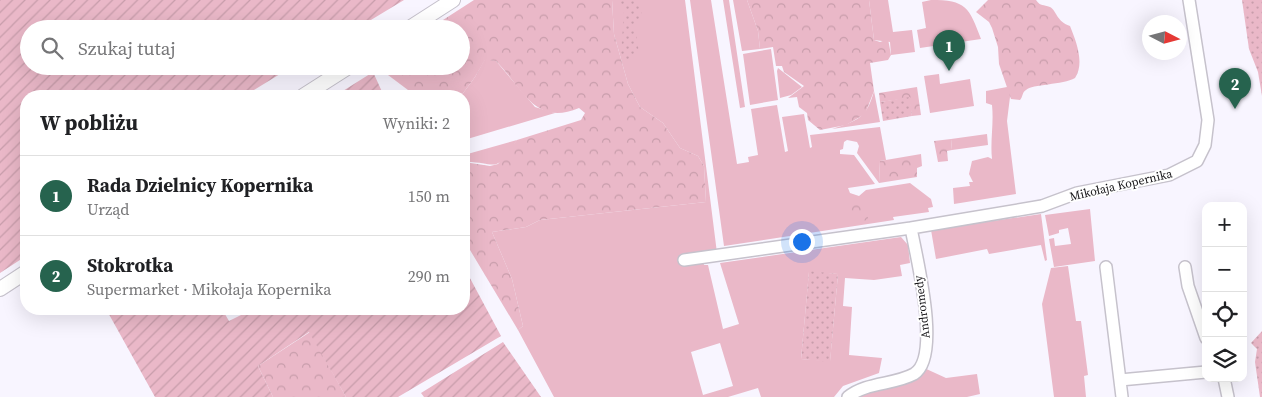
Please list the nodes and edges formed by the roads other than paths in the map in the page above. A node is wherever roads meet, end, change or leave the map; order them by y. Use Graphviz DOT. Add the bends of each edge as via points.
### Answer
graph roads {
  1 [pos="453,0"];
  2 [pos="1190,0"];
  3 [pos="422,20"];
  4 [pos="336,75"];
  5 [pos="312,90"];
  6 [pos="911,228"];
  7 [pos="684,260"];
  8 [pos="1106,267"];
  9 [pos="1185,267"];
  10 [pos="20,276"];
  11 [pos="0,289"];
  12 [pos="1206,337"];
  13 [pos="1202,372"];
  14 [pos="1120,380"];
  15 [pos="1225,382"];
  16 [pos="848,397"];
  17 [pos="1122,397"];
  18 [pos="1228,397"];
  1 -- 3 [label="street"];
  2 -- 6 [label="street, Mikołaja Kopernika" via="1208,120 1205,145 1197,161 1169,175 1077,193 1042,206"];
  4 -- 5 [label="street"];
  6 -- 7 [label="street, Mikołaja Kopernika"];
  6 -- 16 [label="street, Andromedy" via="927,334 924,359 914,374 866,388"];
  8 -- 14 [label="street"];
  9 -- 12 [label="street"];
  10 -- 11 [label="street"];
  13 -- 14 [label="street"];
  14 -- 17 [label="street"];
  15 -- 18 [label="street"];
}
